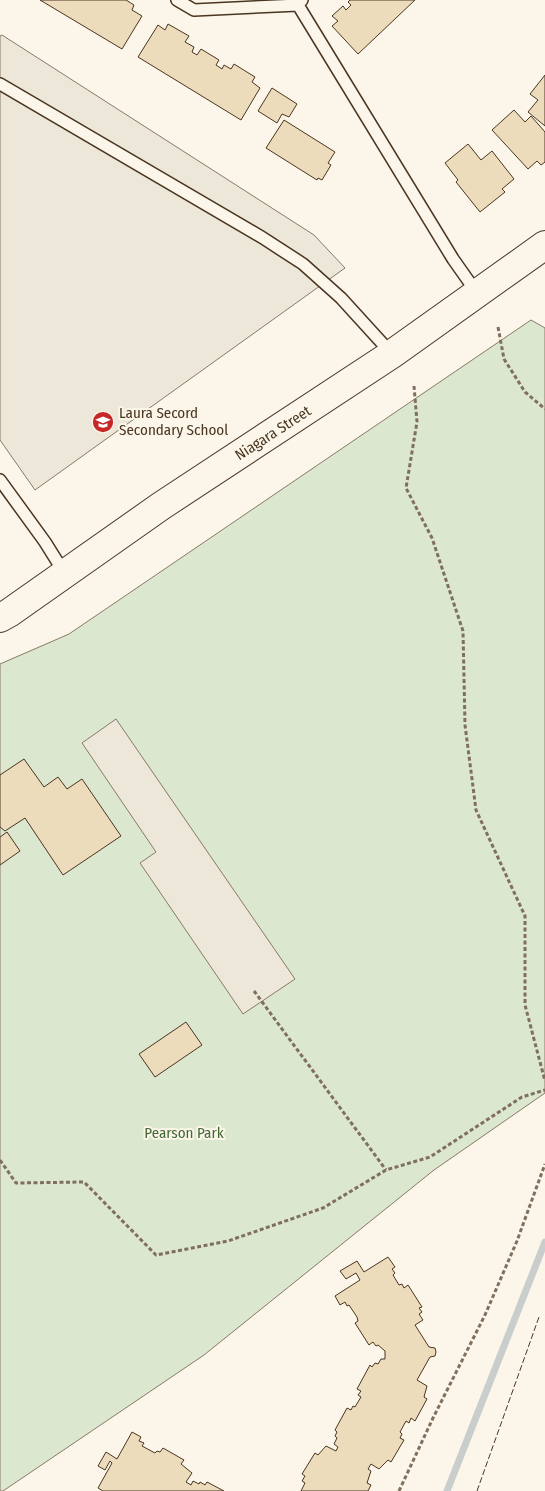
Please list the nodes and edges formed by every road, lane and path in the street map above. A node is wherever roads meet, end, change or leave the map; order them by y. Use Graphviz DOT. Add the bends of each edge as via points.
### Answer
graph roads {
  1 [pos="177,0"];
  2 [pos="300,2"];
  3 [pos="0,84"];
  4 [pos="545,245"];
  5 [pos="477,293"];
  6 [pos="498,327"];
  7 [pos="392,354"];
  8 [pos="414,386"];
  9 [pos="545,409"];
  10 [pos="0,480"];
  11 [pos="65,574"];
  12 [pos="0,618"];
  13 [pos="254,991"];
  14 [pos="545,1081"];
  15 [pos="545,1090"];
  16 [pos="0,1160"];
  17 [pos="545,1164"];
  18 [pos="386,1170"];
  19 [pos="399,1491"];
  1 -- 2 [label="lane" via="194,10"];
  2 -- 5 [label="lane" via="453,259"];
  3 -- 7 [label="lane" via="303,264 341,298"];
  4 -- 5 [label="main road, Niagara Street"];
  5 -- 7 [label="main road, Niagara Street"];
  6 -- 9 [label="path" via="504,359 525,392"];
  7 -- 11 [label="main road, Niagara Street" via="161,506"];
  8 -- 14 [label="path" via="417,422 406,488 432,538 463,630 465,725 476,810 525,916 525,1005"];
  10 -- 11 [label="lane"];
  11 -- 12 [label="main road, Niagara Street"];
  13 -- 18 [label="path"];
  15 -- 18 [label="path" via="522,1097 430,1157"];
  16 -- 18 [label="path" via="16,1183 84,1182 156,1255 228,1241 323,1208"];
  17 -- 19 [label="path" via="485,1315"];
}
